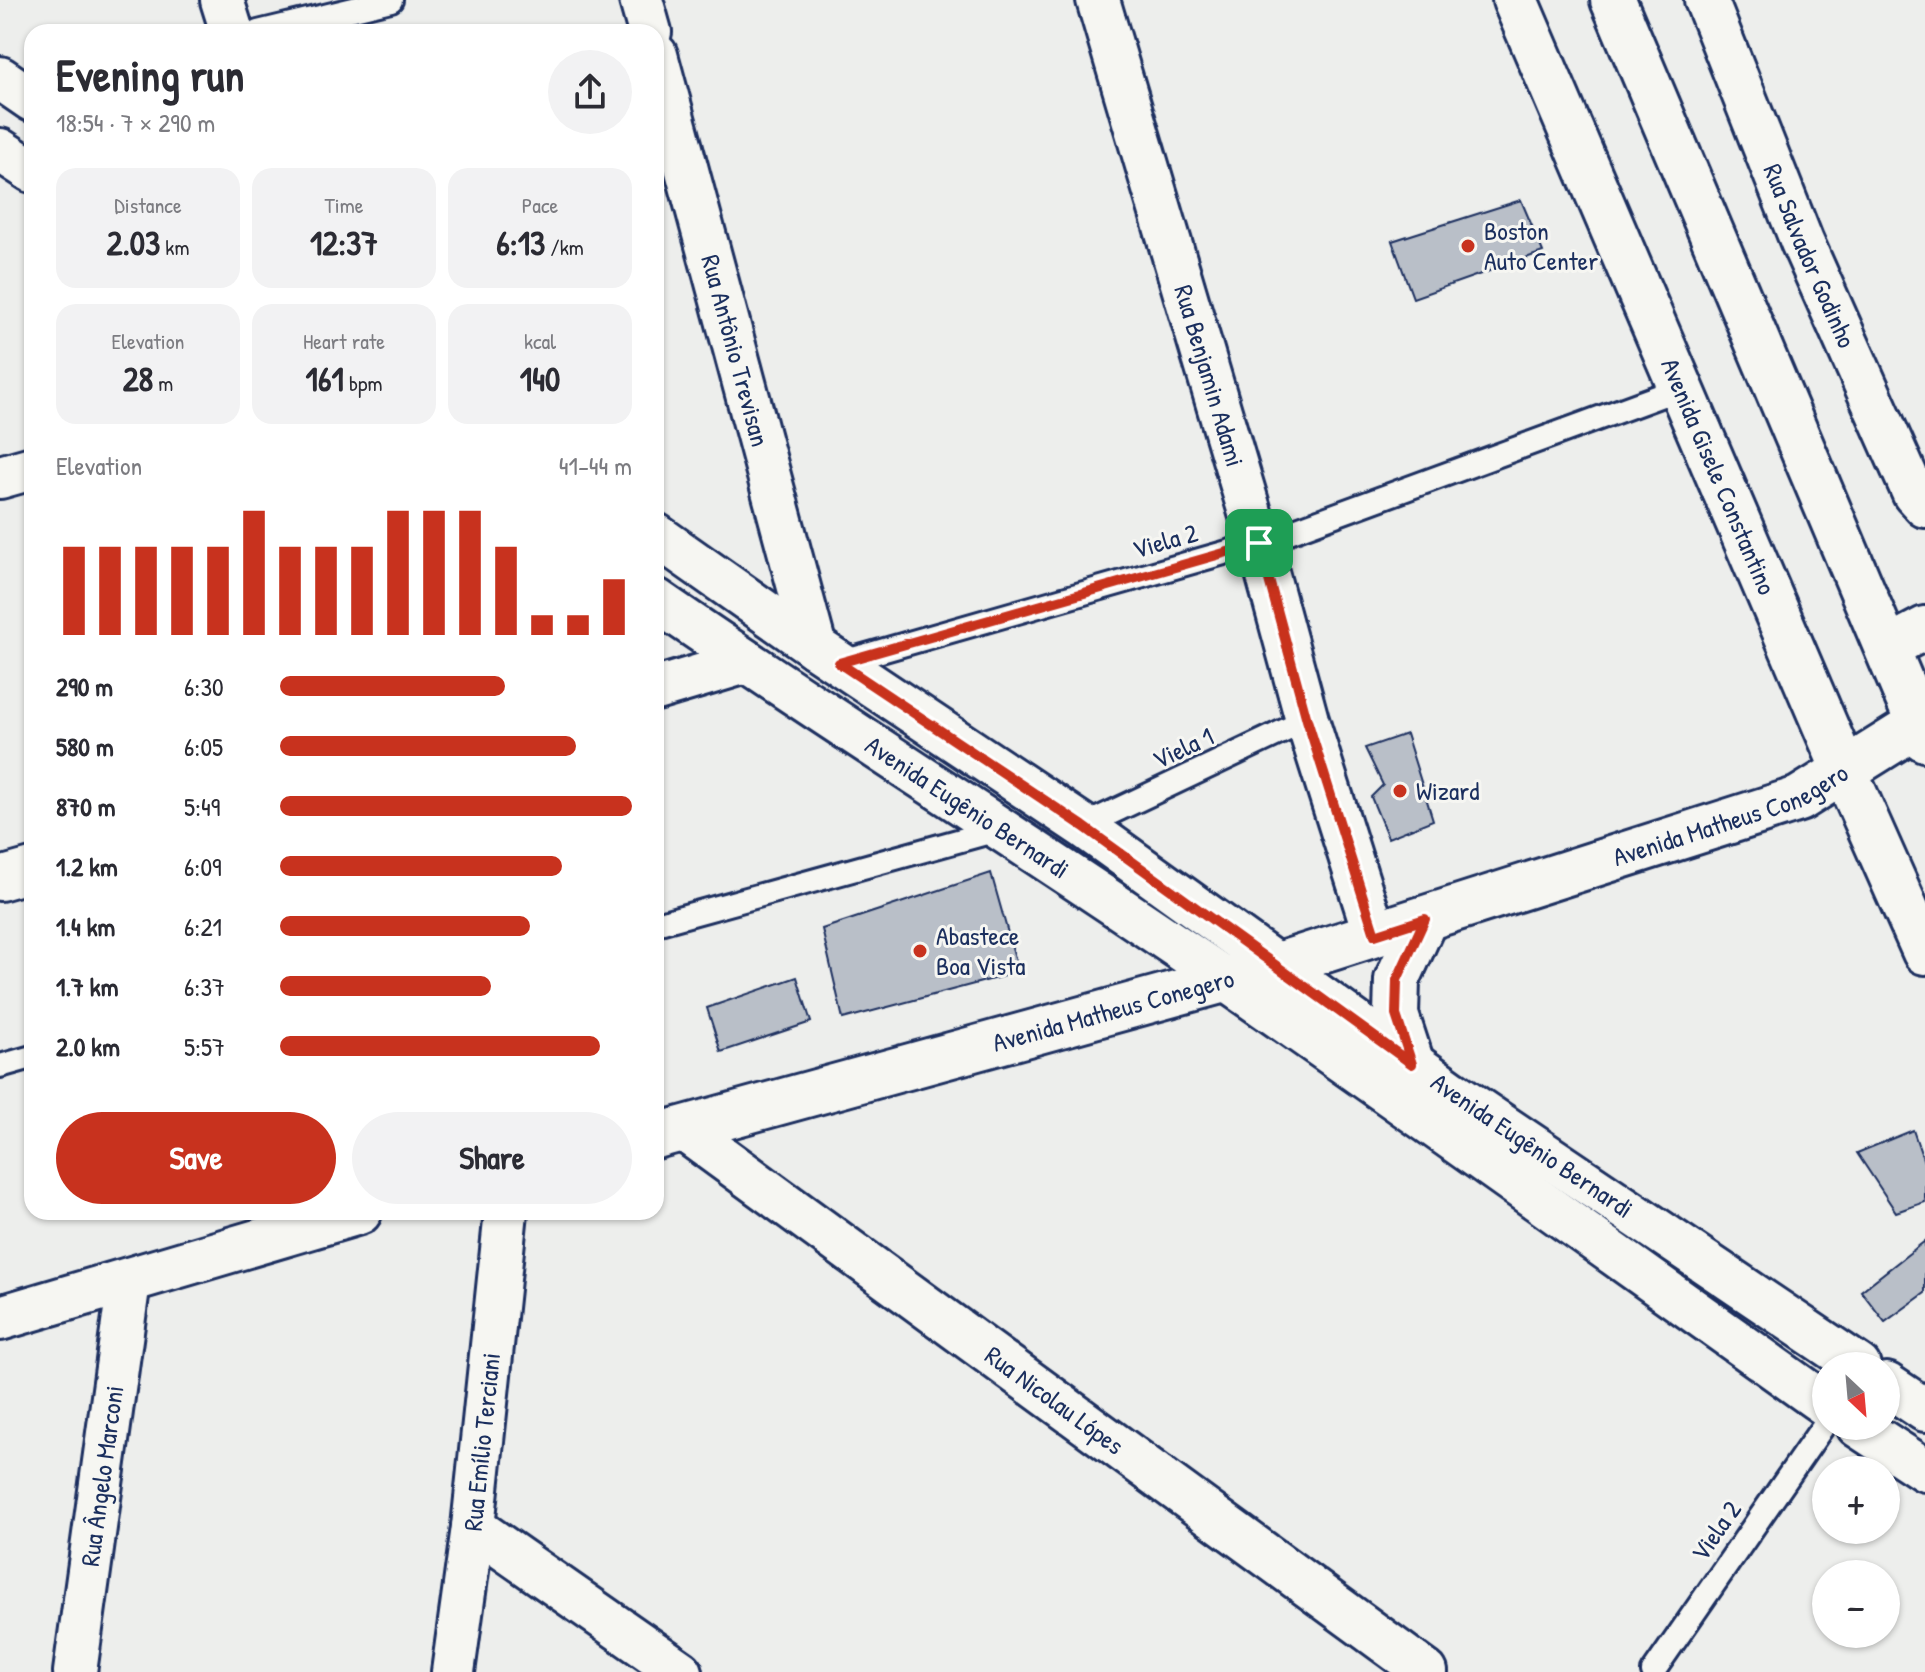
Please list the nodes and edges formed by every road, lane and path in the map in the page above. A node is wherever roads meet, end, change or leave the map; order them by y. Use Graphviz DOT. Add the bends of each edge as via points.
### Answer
graph roads {
  1 [pos="222,0"];
  2 [pos="391,0"];
  3 [pos="641,0"];
  4 [pos="1098,0"];
  5 [pos="1515,0"];
  6 [pos="1613,0"];
  7 [pos="1706,0"];
  8 [pos="230,24"];
  9 [pos="291,24"];
  10 [pos="648,24"];
  11 [pos="0,78"];
  12 [pos="664,83"];
  13 [pos="24,94"];
  14 [pos="0,150"];
  15 [pos="24,166"];
  16 [pos="1681,388"];
  17 [pos="24,470"];
  18 [pos="0,477"];
  19 [pos="1925,506"];
  20 [pos="664,541"];
  21 [pos="1259,543"];
  22 [pos="664,606"];
  23 [pos="1925,628"];
  24 [pos="1887,648"];
  25 [pos="827,655"];
  26 [pos="746,662"];
  27 [pos="664,687"];
  28 [pos="1307,720"];
  29 [pos="1923,728"];
  30 [pos="1845,772"];
  31 [pos="1083,826"];
  32 [pos="1002,829"];
  33 [pos="24,872"];
  34 [pos="0,879"];
  35 [pos="1425,919"];
  36 [pos="664,922"];
  37 [pos="1375,935"];
  38 [pos="1925,952"];
  39 [pos="1275,966"];
  40 [pos="1225,979"];
  41 [pos="24,1059"];
  42 [pos="1412,1064"];
  43 [pos="0,1066"];
  44 [pos="670,1132"];
  45 [pos="332,1220"];
  46 [pos="505,1220"];
  47 [pos="129,1281"];
  48 [pos="0,1318"];
  49 [pos="1838,1352"];
  50 [pos="1900,1393"];
  51 [pos="1812,1395"];
  52 [pos="1925,1410"];
  53 [pos="1814,1440"];
  54 [pos="1879,1440"];
  55 [pos="1925,1470"];
  56 [pos="473,1527"];
  57 [pos="75,1672"];
  58 [pos="453,1672"];
  59 [pos="681,1672"];
  60 [pos="1426,1672"];
  61 [pos="1653,1672"];
  1 -- 8 [label="street"];
  2 -- 9 [label="lane"];
  3 -- 10 [label="street"];
  4 -- 21 [label="street, Rua Benjamin Adami"];
  5 -- 16 [label="main road, Avenida Gisele Constantino"];
  6 -- 24 [label="main road"];
  7 -- 19 [label="street, Rua Salvador Godinho" via="1802,242 1914,494"];
  11 -- 13 [label="street"];
  12 -- 25 [label="street, Rua Antônio Trevisan"];
  14 -- 15 [label="street"];
  16 -- 21 [label="lane, Viela 2"];
  16 -- 30 [label="main road, Avenida Gisele Constantino"];
  17 -- 18 [label="street"];
  20 -- 25 [label="street, Avenida Eugênio Bernardi"];
  21 -- 25 [label="lane, Viela 2"];
  21 -- 28 [label="street, Rua Benjamin Adami"];
  22 -- 26 [label="street, Avenida Eugênio Bernardi"];
  23 -- 24 [label="street"];
  24 -- 29 [label="main road"];
  25 -- 31 [label="street, Avenida Eugênio Bernardi"];
  26 -- 27 [label="street"];
  26 -- 32 [label="street, Avenida Eugênio Bernardi"];
  28 -- 31 [label="lane, Viela 1"];
  28 -- 37 [label="street, Rua Benjamin Adami"];
  29 -- 30 [label="main road, Avenida Matheus Conegero"];
  30 -- 35 [label="main road, Avenida Matheus Conegero" via="1799,799"];
  30 -- 38 [label="main road, Avenida Gisele Constantino"];
  31 -- 39 [label="street, Avenida Eugênio Bernardi"];
  32 -- 36 [label="lane"];
  32 -- 40 [label="street, Avenida Eugênio Bernardi"];
  33 -- 34 [label="street"];
  35 -- 37 [label="main road, Avenida Matheus Conegero"];
  35 -- 42 [label="main road" via="1397,980 1396,1015"];
  37 -- 39 [label="main road, Avenida Matheus Conegero"];
  39 -- 40 [label="main road, Avenida Matheus Conegero"];
  39 -- 42 [label="street, Avenida Eugênio Bernardi"];
  40 -- 44 [label="main road, Avenida Matheus Conegero"];
  40 -- 51 [label="street, Avenida Eugênio Bernardi"];
  41 -- 43 [label="lane"];
  42 -- 49 [label="street, Avenida Eugênio Bernardi"];
  44 -- 60 [label="street, Rua Nicolau Lópes"];
  45 -- 47 [label="main road"];
  46 -- 56 [label="street, Rua Emílio Terciani"];
  47 -- 48 [label="main road"];
  47 -- 57 [label="street, Rua Ângelo Marconi"];
  50 -- 52 [label="street"];
  53 -- 61 [label="lane, Viela 2"];
  54 -- 55 [label="street"];
  56 -- 58 [label="street, Rua Emílio Terciani"];
  56 -- 59 [label="street"];
}
